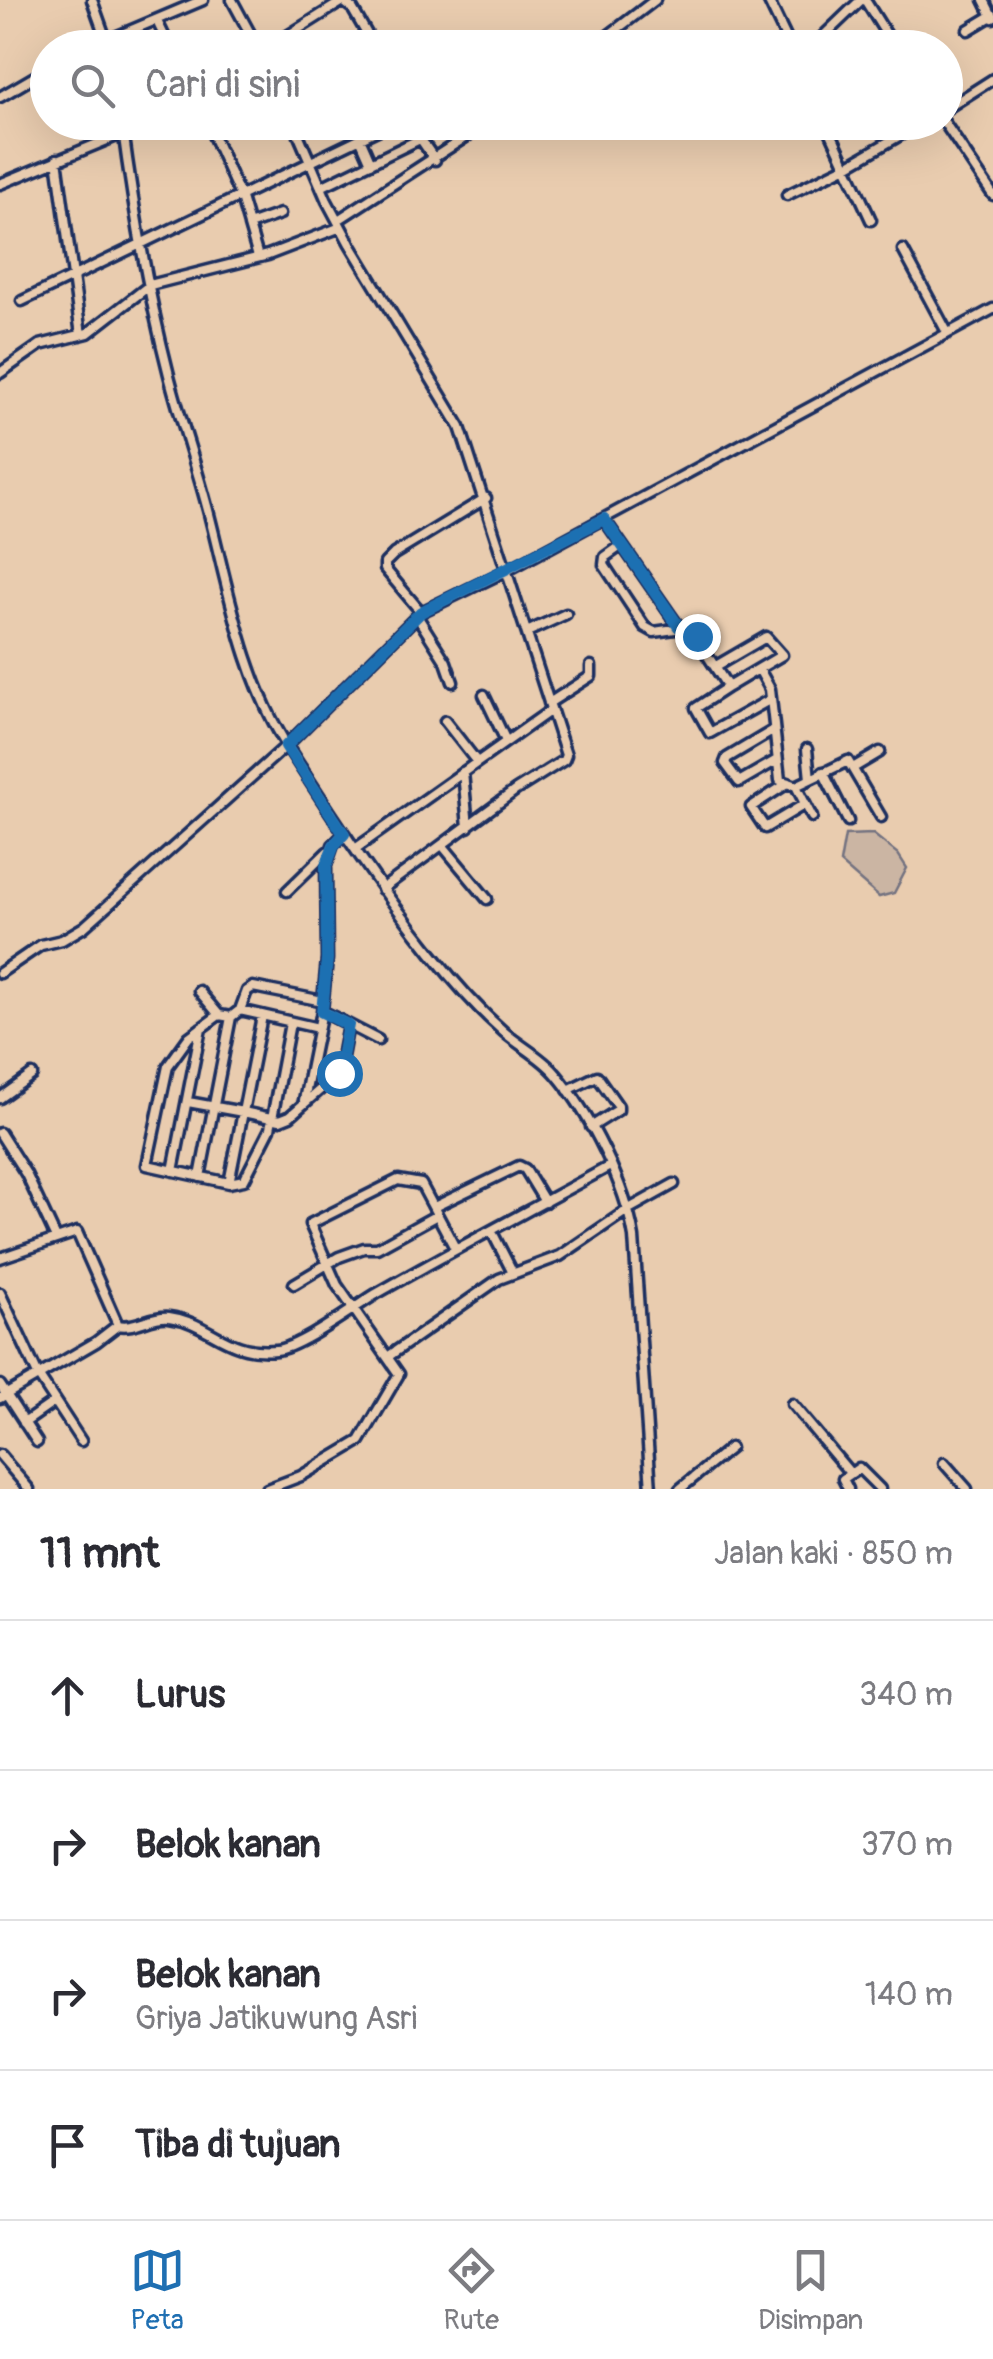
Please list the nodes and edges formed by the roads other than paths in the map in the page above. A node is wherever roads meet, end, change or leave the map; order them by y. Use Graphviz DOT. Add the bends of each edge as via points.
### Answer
graph roads {
  1 [pos="92,0"];
  2 [pos="202,0"];
  3 [pos="232,0"];
  4 [pos="655,0"];
  5 [pos="768,0"];
  6 [pos="863,0"];
  7 [pos="984,0"];
  8 [pos="993,16"];
  9 [pos="156,21"];
  10 [pos="103,30"];
  11 [pos="136,30"];
  12 [pos="161,30"];
  13 [pos="246,30"];
  14 [pos="297,30"];
  15 [pos="365,30"];
  16 [pos="616,30"];
  17 [pos="782,30"];
  18 [pos="830,30"];
  19 [pos="884,30"];
  20 [pos="968,30"];
  21 [pos="30,80"];
  22 [pos="993,80"];
  23 [pos="0,97"];
  24 [pos="963,99"];
  25 [pos="97,140"];
  26 [pos="125,140"];
  27 [pos="215,140"];
  28 [pos="301,140"];
  29 [pos="356,140"];
  30 [pos="361,140"];
  31 [pos="418,140"];
  32 [pos="421,140"];
  33 [pos="463,140"];
  34 [pos="835,140"];
  35 [pos="892,140"];
  36 [pos="956,140"];
  37 [pos="57,158"];
  38 [pos="434,160"];
  39 [pos="310,162"];
  40 [pos="371,163"];
  41 [pos="847,166"];
  42 [pos="0,184"];
  43 [pos="321,187"];
  44 [pos="787,195"];
  45 [pos="993,195"];
  46 [pos="241,198"];
  47 [pos="280,214"];
  48 [pos="871,220"];
  49 [pos="339,224"];
  50 [pos="249,226"];
  51 [pos="142,246"];
  52 [pos="903,250"];
  53 [pos="258,258"];
  54 [pos="72,278"];
  55 [pos="150,285"];
  56 [pos="22,301"];
  57 [pos="993,309"];
  58 [pos="947,332"];
  59 [pos="81,335"];
  60 [pos="0,373"];
  61 [pos="486,498"];
  62 [pos="604,519"];
  63 [pos="622,544"];
  64 [pos="508,570"];
  65 [pos="419,614"];
  66 [pos="566,614"];
  67 [pos="679,627"];
  68 [pos="527,632"];
  69 [pos="591,666"];
  70 [pos="716,666"];
  71 [pos="759,668"];
  72 [pos="453,682"];
  73 [pos="728,687"];
  74 [pos="484,695"];
  75 [pos="771,698"];
  76 [pos="550,706"];
  77 [pos="445,721"];
  78 [pos="774,730"];
  79 [pos="506,741"];
  80 [pos="286,746"];
  81 [pos="807,749"];
  82 [pos="880,752"];
  83 [pos="777,760"];
  84 [pos="476,762"];
  85 [pos="853,768"];
  86 [pos="463,772"];
  87 [pos="823,772"];
  88 [pos="810,778"];
  89 [pos="792,784"];
  90 [pos="805,804"];
  91 [pos="812,817"];
  92 [pos="881,817"];
  93 [pos="848,821"];
  94 [pos="468,827"];
  95 [pos="344,834"];
  96 [pos="334,845"];
  97 [pos="443,846"];
  98 [pos="355,849"];
  99 [pos="382,889"];
  100 [pos="287,891"];
  101 [pos="488,899"];
  102 [pos="0,973"];
  103 [pos="199,990"];
  104 [pos="323,1001"];
  105 [pos="240,1010"];
  106 [pos="322,1012"];
  107 [pos="218,1015"];
  108 [pos="262,1016"];
  109 [pos="231,1017"];
  110 [pos="290,1022"];
  111 [pos="348,1025"];
  112 [pos="201,1028"];
  113 [pos="318,1028"];
  114 [pos="378,1040"];
  115 [pos="32,1075"];
  116 [pos="568,1090"];
  117 [pos="0,1098"];
  118 [pos="304,1100"];
  119 [pos="188,1102"];
  120 [pos="214,1106"];
  121 [pos="243,1112"];
  122 [pos="273,1118"];
  123 [pos="590,1127"];
  124 [pos="0,1132"];
  125 [pos="610,1166"];
  126 [pos="174,1171"];
  127 [pos="200,1177"];
  128 [pos="229,1182"];
  129 [pos="674,1184"];
  130 [pos="545,1202"];
  131 [pos="629,1209"];
  132 [pos="435,1211"];
  133 [pos="492,1232"];
  134 [pos="56,1238"];
  135 [pos="456,1248"];
  136 [pos="0,1258"];
  137 [pos="328,1263"];
  138 [pos="513,1272"];
  139 [pos="294,1284"];
  140 [pos="0,1293"];
  141 [pos="352,1308"];
  142 [pos="118,1325"];
  143 [pos="388,1356"];
  144 [pos="38,1376"];
  145 [pos="0,1385"];
  146 [pos="3,1396"];
  147 [pos="54,1402"];
  148 [pos="792,1404"];
  149 [pos="24,1423"];
  150 [pos="80,1440"];
  151 [pos="37,1442"];
  152 [pos="730,1448"];
  153 [pos="0,1455"];
  154 [pos="944,1463"];
  155 [pos="3,1468"];
  156 [pos="850,1473"];
  157 [pos="29,1489"];
  158 [pos="267,1489"];
  159 [pos="652,1489"];
  160 [pos="680,1489"];
  161 [pos="848,1489"];
  162 [pos="880,1489"];
  163 [pos="968,1489"];
  1 -- 10 [label="street"];
  2 -- 9 [label="street"];
  3 -- 13 [label="street"];
  4 -- 16 [label="street"];
  5 -- 17 [label="street"];
  6 -- 18 [label="street"];
  6 -- 19 [label="street"];
  7 -- 8 [label="street"];
  8 -- 20 [label="street"];
  9 -- 11 [label="street"];
  9 -- 12 [label="street"];
  14 -- 15 [label="street" via="343,1"];
  21 -- 23 [label="street"];
  22 -- 24 [label="street"];
  25 -- 37 [label="street"];
  26 -- 51 [label="street"];
  27 -- 46 [label="street"];
  28 -- 39 [label="street"];
  29 -- 39 [label="street"];
  30 -- 40 [label="street"];
  31 -- 40 [label="street"];
  32 -- 38 [label="street"];
  33 -- 38 [label="street"];
  34 -- 41 [label="street"];
  35 -- 41 [label="street"];
  36 -- 45 [label="street"];
  37 -- 42 [label="street"];
  37 -- 54 [label="street"];
  38 -- 49 [label="street"];
  39 -- 43 [label="street"];
  39 -- 46 [label="street"];
  40 -- 43 [label="street"];
  41 -- 44 [label="street"];
  41 -- 48 [label="street"];
  43 -- 49 [label="street"];
  46 -- 50 [label="street"];
  46 -- 51 [label="street"];
  47 -- 50 [label="street"];
  49 -- 53 [label="street"];
  49 -- 61 [label="street" via="460,428"];
  50 -- 53 [label="street"];
  51 -- 54 [label="street"];
  51 -- 55 [label="street"];
  52 -- 58 [label="street"];
  53 -- 55 [label="street"];
  54 -- 56 [label="street"];
  54 -- 59 [label="street"];
  55 -- 59 [label="street"];
  55 -- 80 [label="street" via="226,583 251,666"];
  57 -- 58 [label="street"];
  58 -- 62 [label="street"];
  59 -- 60 [label="street" via="40,345"];
  61 -- 64 [label="street"];
  61 -- 65 [label="street" via="385,562"];
  62 -- 63 [label="street"];
  62 -- 64 [label="street"];
  63 -- 67 [label="street"];
  63 -- 67 [label="street" via="604,565 645,627"];
  64 -- 65 [label="street"];
  64 -- 68 [label="street"];
  65 -- 72 [label="street"];
  65 -- 80 [label="street"];
  66 -- 68 [label="street"];
  67 -- 70 [label="street" via="694,631"];
  68 -- 76 [label="street"];
  69 -- 76 [label="street" via="591,676"];
  70 -- 71 [label="street" via="766,637 782,655"];
  70 -- 73 [label="street"];
  71 -- 73 [label="street"];
  71 -- 75 [label="street"];
  73 -- 75 [label="street" via="696,708 710,733"];
  74 -- 79 [label="street"];
  75 -- 78 [label="street"];
  76 -- 79 [label="street"];
  76 -- 94 [label="street" via="566,758"];
  77 -- 84 [label="street"];
  78 -- 83 [label="street"];
  78 -- 83 [label="street" via="725,763 738,782"];
  79 -- 84 [label="street"];
  80 -- 95 [label="street"];
  80 -- 102 [label="street" via="84,927"];
  81 -- 88 [label="street"];
  82 -- 85 [label="street"];
  83 -- 89 [label="street" via="779,777"];
  84 -- 86 [label="street"];
  85 -- 87 [label="street" via="845,760"];
  85 -- 92 [label="street"];
  86 -- 94 [label="street"];
  86 -- 98 [label="street"];
  87 -- 88 [label="street"];
  87 -- 93 [label="street"];
  88 -- 89 [label="street"];
  89 -- 90 [label="street"];
  89 -- 90 [label="street" via="751,807 765,828"];
  90 -- 91 [label="street"];
  94 -- 97 [label="street"];
  95 -- 96 [label="street"];
  95 -- 98 [label="street"];
  96 -- 100 [label="street"];
  96 -- 104 [label="street" via="326,866"];
  97 -- 99 [label="street"];
  97 -- 101 [label="street"];
  98 -- 99 [label="street"];
  99 -- 116 [label="street" via="468,996"];
  103 -- 107 [label="street"];
  104 -- 105 [label="street" via="253,987"];
  104 -- 106 [label="street"];
  105 -- 108 [label="street"];
  105 -- 109 [label="street"];
  106 -- 111 [label="street"];
  106 -- 113 [label="street"];
  107 -- 109 [label="street"];
  107 -- 112 [label="street"];
  108 -- 110 [label="street"];
  108 -- 121 [label="street"];
  109 -- 120 [label="street"];
  110 -- 113 [label="street"];
  110 -- 122 [label="street"];
  111 -- 114 [label="street"];
  111 -- 118 [label="street" via="339,1073"];
  112 -- 119 [label="street"];
  112 -- 126 [label="street" via="168,1066 146,1162"];
  113 -- 118 [label="street"];
  115 -- 117 [label="street"];
  116 -- 123 [label="street"];
  116 -- 123 [label="street" via="597,1076 618,1106"];
  118 -- 122 [label="street" via="285,1119"];
  119 -- 120 [label="street"];
  119 -- 126 [label="street"];
  120 -- 121 [label="street"];
  120 -- 127 [label="street"];
  121 -- 122 [label="street"];
  121 -- 128 [label="street"];
  122 -- 128 [label="street" via="244,1180"];
  123 -- 125 [label="street"];
  124 -- 134 [label="street"];
  125 -- 130 [label="street"];
  125 -- 131 [label="street"];
  126 -- 127 [label="street"];
  127 -- 128 [label="street"];
  129 -- 131 [label="street"];
  130 -- 132 [label="street" via="519,1166"];
  130 -- 133 [label="street"];
  131 -- 138 [label="street" via="552,1260"];
  131 -- 159 [label="street"];
  132 -- 135 [label="street"];
  132 -- 137 [label="street" via="377,1248"];
  132 -- 137 [label="street" via="421,1184 398,1180 310,1224"];
  133 -- 135 [label="street"];
  133 -- 138 [label="street"];
  134 -- 136 [label="street"];
  134 -- 142 [label="street" via="79,1234"];
  135 -- 141 [label="street"];
  137 -- 139 [label="street"];
  137 -- 141 [label="street"];
  138 -- 143 [label="street"];
  140 -- 144 [label="street"];
  141 -- 142 [label="street" via="279,1350 240,1348 165,1316"];
  141 -- 143 [label="street"];
  142 -- 144 [label="street"];
  143 -- 158 [label="street" via="399,1374 360,1441"];
  144 -- 146 [label="street"];
  144 -- 147 [label="street"];
  145 -- 146 [label="street"];
  146 -- 149 [label="street"];
  147 -- 149 [label="street"];
  147 -- 150 [label="street"];
  148 -- 156 [label="street"];
  149 -- 151 [label="street"];
  152 -- 160 [label="street"];
  153 -- 155 [label="street"];
  154 -- 163 [label="street"];
  155 -- 157 [label="street"];
  156 -- 161 [label="street" via="843,1479"];
  156 -- 162 [label="street" via="860,1469"];
}
